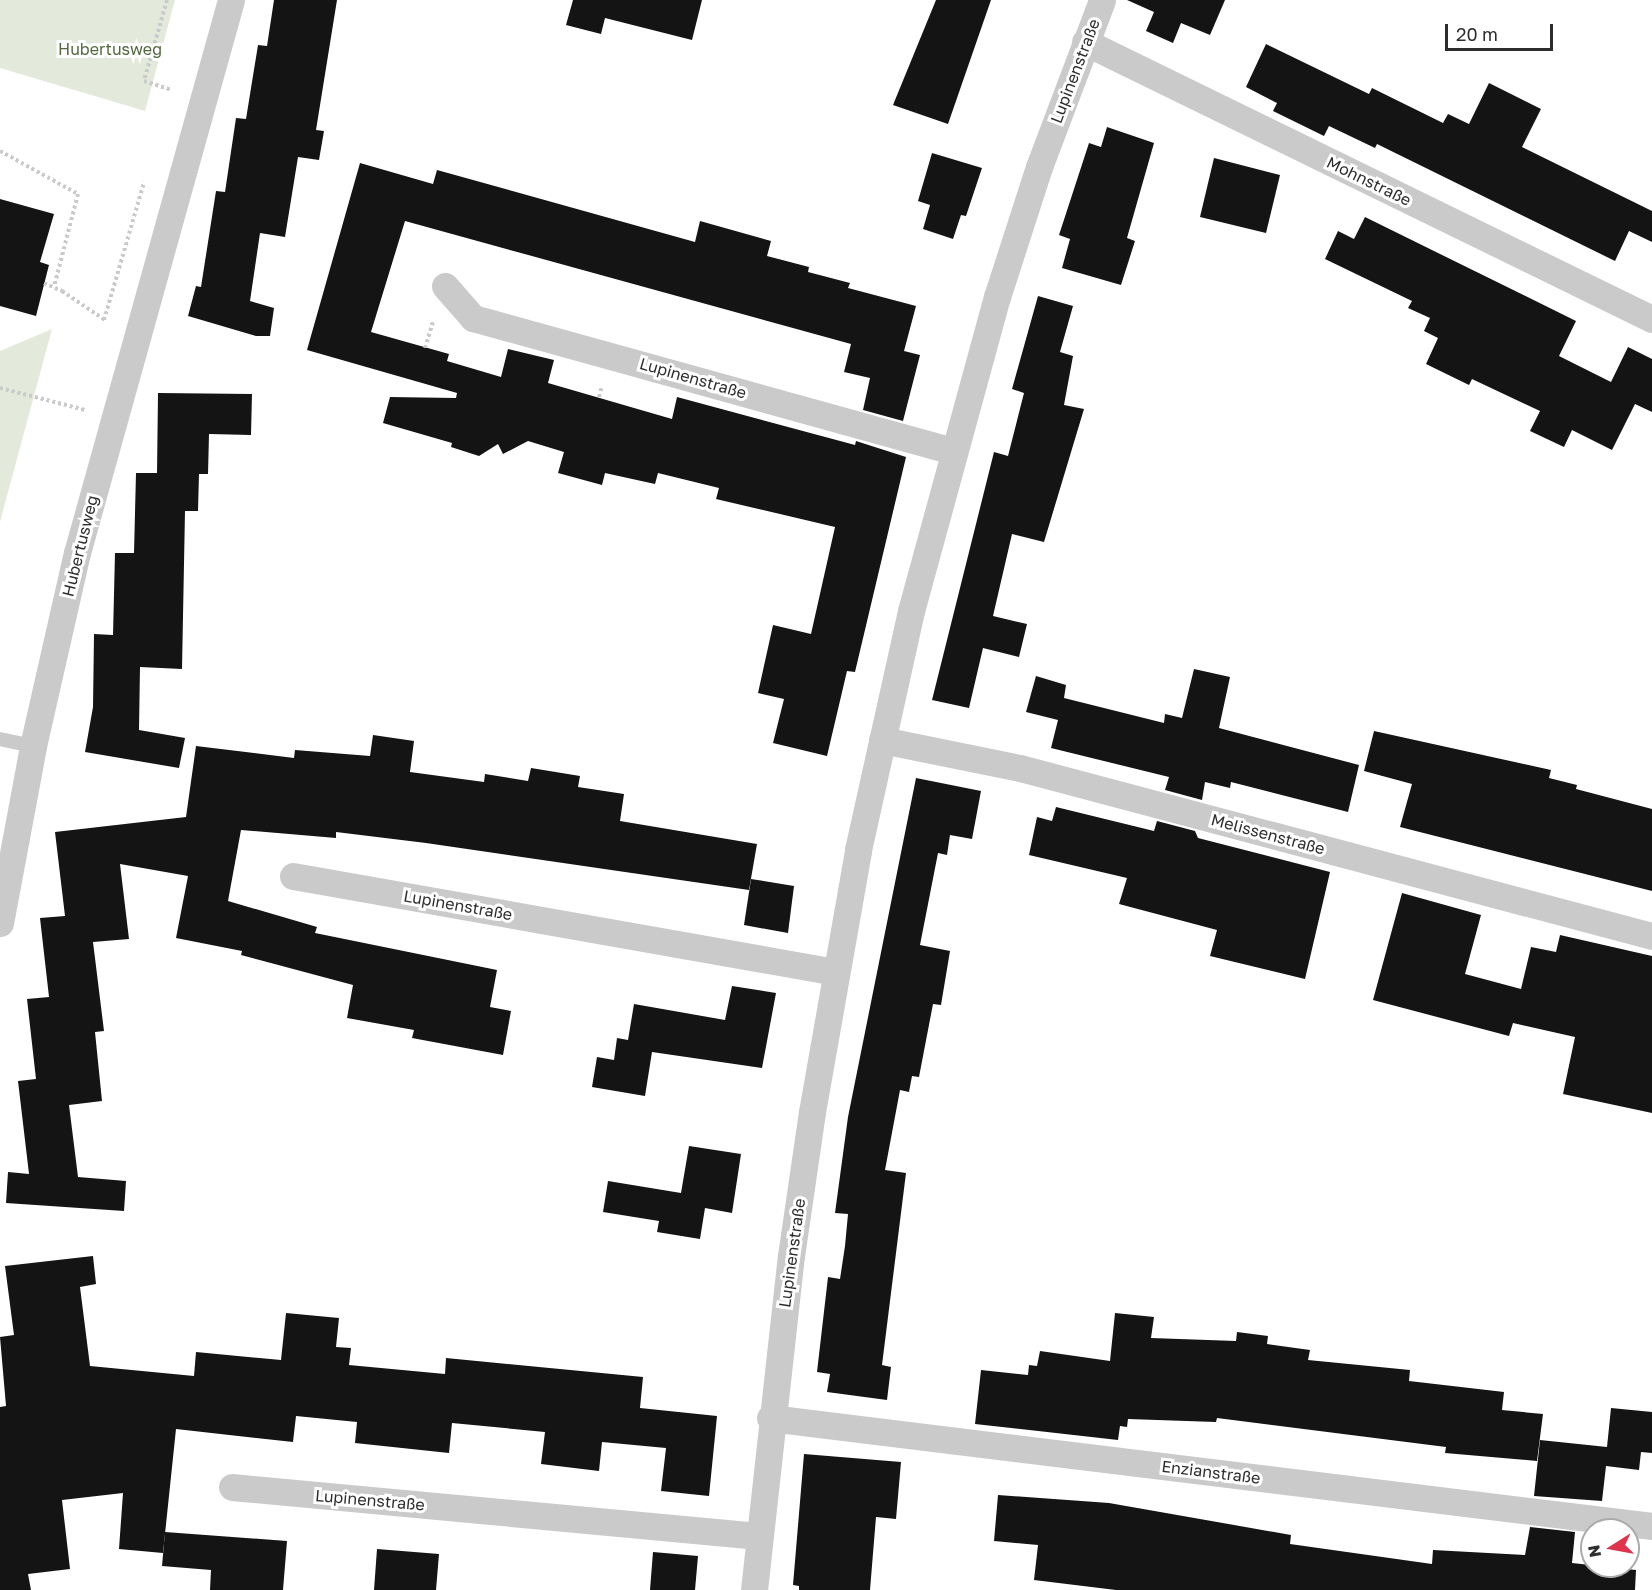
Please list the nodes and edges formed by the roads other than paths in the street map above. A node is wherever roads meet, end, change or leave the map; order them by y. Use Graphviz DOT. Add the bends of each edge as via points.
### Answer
graph roads {
  1 [pos="231,0"];
  2 [pos="1102,0"];
  3 [pos="1085,42"];
  4 [pos="445,286"];
  5 [pos="1652,319"];
  6 [pos="953,451"];
  7 [pos="0,739"];
  8 [pos="882,740"];
  9 [pos="33,746"];
  10 [pos="293,876"];
  11 [pos="0,923"];
  12 [pos="1652,936"];
  13 [pos="836,972"];
  14 [pos="770,1418"];
  15 [pos="232,1487"];
  16 [pos="1652,1526"];
  17 [pos="759,1536"];
  18 [pos="754,1590"];
  1 -- 9 [label="street, Hubertusweg" via="77,553"];
  2 -- 3 [label="street, Lupinenstraße"];
  3 -- 5 [label="street, Mohnstraße"];
  3 -- 6 [label="street, Lupinenstraße" via="997,297"];
  4 -- 6 [label="street, Lupinenstraße" via="473,318"];
  6 -- 8 [label="street, Lupinenstraße"];
  7 -- 9 [label="lane"];
  8 -- 12 [label="street, Melissenstraße" via="1020,768"];
  8 -- 13 [label="street, Lupinenstraße"];
  9 -- 11 [label="street, Hubertusweg"];
  10 -- 13 [label="street, Lupinenstraße"];
  13 -- 14 [label="street, Lupinenstraße" via="808,1135"];
  14 -- 16 [label="street, Enzianstraße"];
  14 -- 17 [label="street, Lupinenstraße"];
  15 -- 17 [label="street, Lupinenstraße"];
  17 -- 18 [label="street, Lupinenstraße"];
}
